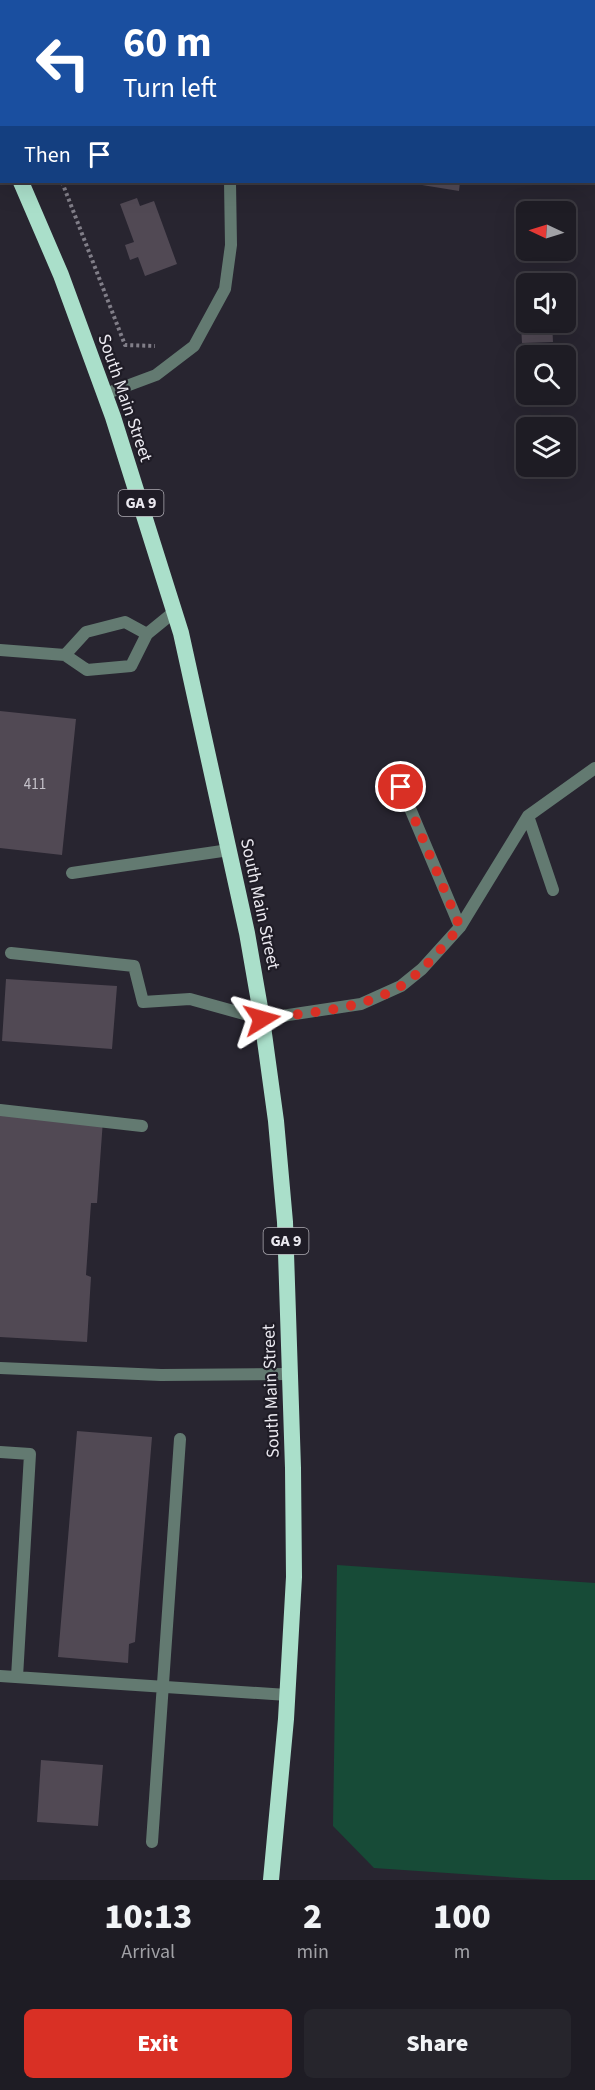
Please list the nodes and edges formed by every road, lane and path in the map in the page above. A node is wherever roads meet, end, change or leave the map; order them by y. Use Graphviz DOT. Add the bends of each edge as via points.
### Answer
graph roads {
  1 [pos="21,183"];
  2 [pos="62,183"];
  3 [pos="230,183"];
  4 [pos="155,346"];
  5 [pos="105,394"];
  6 [pos="174,612"];
  7 [pos="147,634"];
  8 [pos="0,650"];
  9 [pos="65,655"];
  10 [pos="595,768"];
  11 [pos="401,787"];
  12 [pos="528,816"];
  13 [pos="229,850"];
  14 [pos="72,873"];
  15 [pos="553,890"];
  16 [pos="460,927"];
  17 [pos="11,953"];
  18 [pos="262,1019"];
  19 [pos="0,1110"];
  20 [pos="141,1126"];
  21 [pos="0,1368"];
  22 [pos="291,1374"];
  23 [pos="180,1439"];
  24 [pos="0,1452"];
  25 [pos="0,1676"];
  26 [pos="17,1677"];
  27 [pos="163,1687"];
  28 [pos="287,1695"];
  29 [pos="152,1842"];
  30 [pos="271,1880"];
  1 -- 5 [label="highway, South Main Street / GA 9"];
  2 -- 4 [label="path" via="124,345"];
  3 -- 5 [label="street" via="231,245 225,289 194,346 156,375"];
  5 -- 6 [label="highway, South Main Street / GA 9"];
  6 -- 7 [label="street"];
  6 -- 13 [label="highway, South Main Street / GA 9"];
  7 -- 9 [label="street" via="125,622 86,632"];
  7 -- 9 [label="street" via="131,666 87,670"];
  8 -- 9 [label="street"];
  10 -- 12 [label="street"];
  11 -- 16 [label="street"];
  12 -- 15 [label="street"];
  12 -- 16 [label="street"];
  13 -- 14 [label="street"];
  13 -- 18 [label="highway, South Main Street / GA 9"];
  16 -- 18 [label="street" via="401,986 361,1004"];
  17 -- 18 [label="street" via="134,966 143,1002 190,999"];
  18 -- 22 [label="highway, South Main Street / GA 9" via="284,1211"];
  19 -- 20 [label="street"];
  21 -- 22 [label="street" via="161,1375"];
  22 -- 28 [label="highway, South Main Street / GA 9" via="294,1577"];
  23 -- 27 [label="street"];
  24 -- 26 [label="street" via="30,1454"];
  25 -- 26 [label="street"];
  26 -- 27 [label="street"];
  27 -- 28 [label="street"];
  27 -- 29 [label="street"];
  28 -- 30 [label="highway, South Main Street / GA 9"];
}
